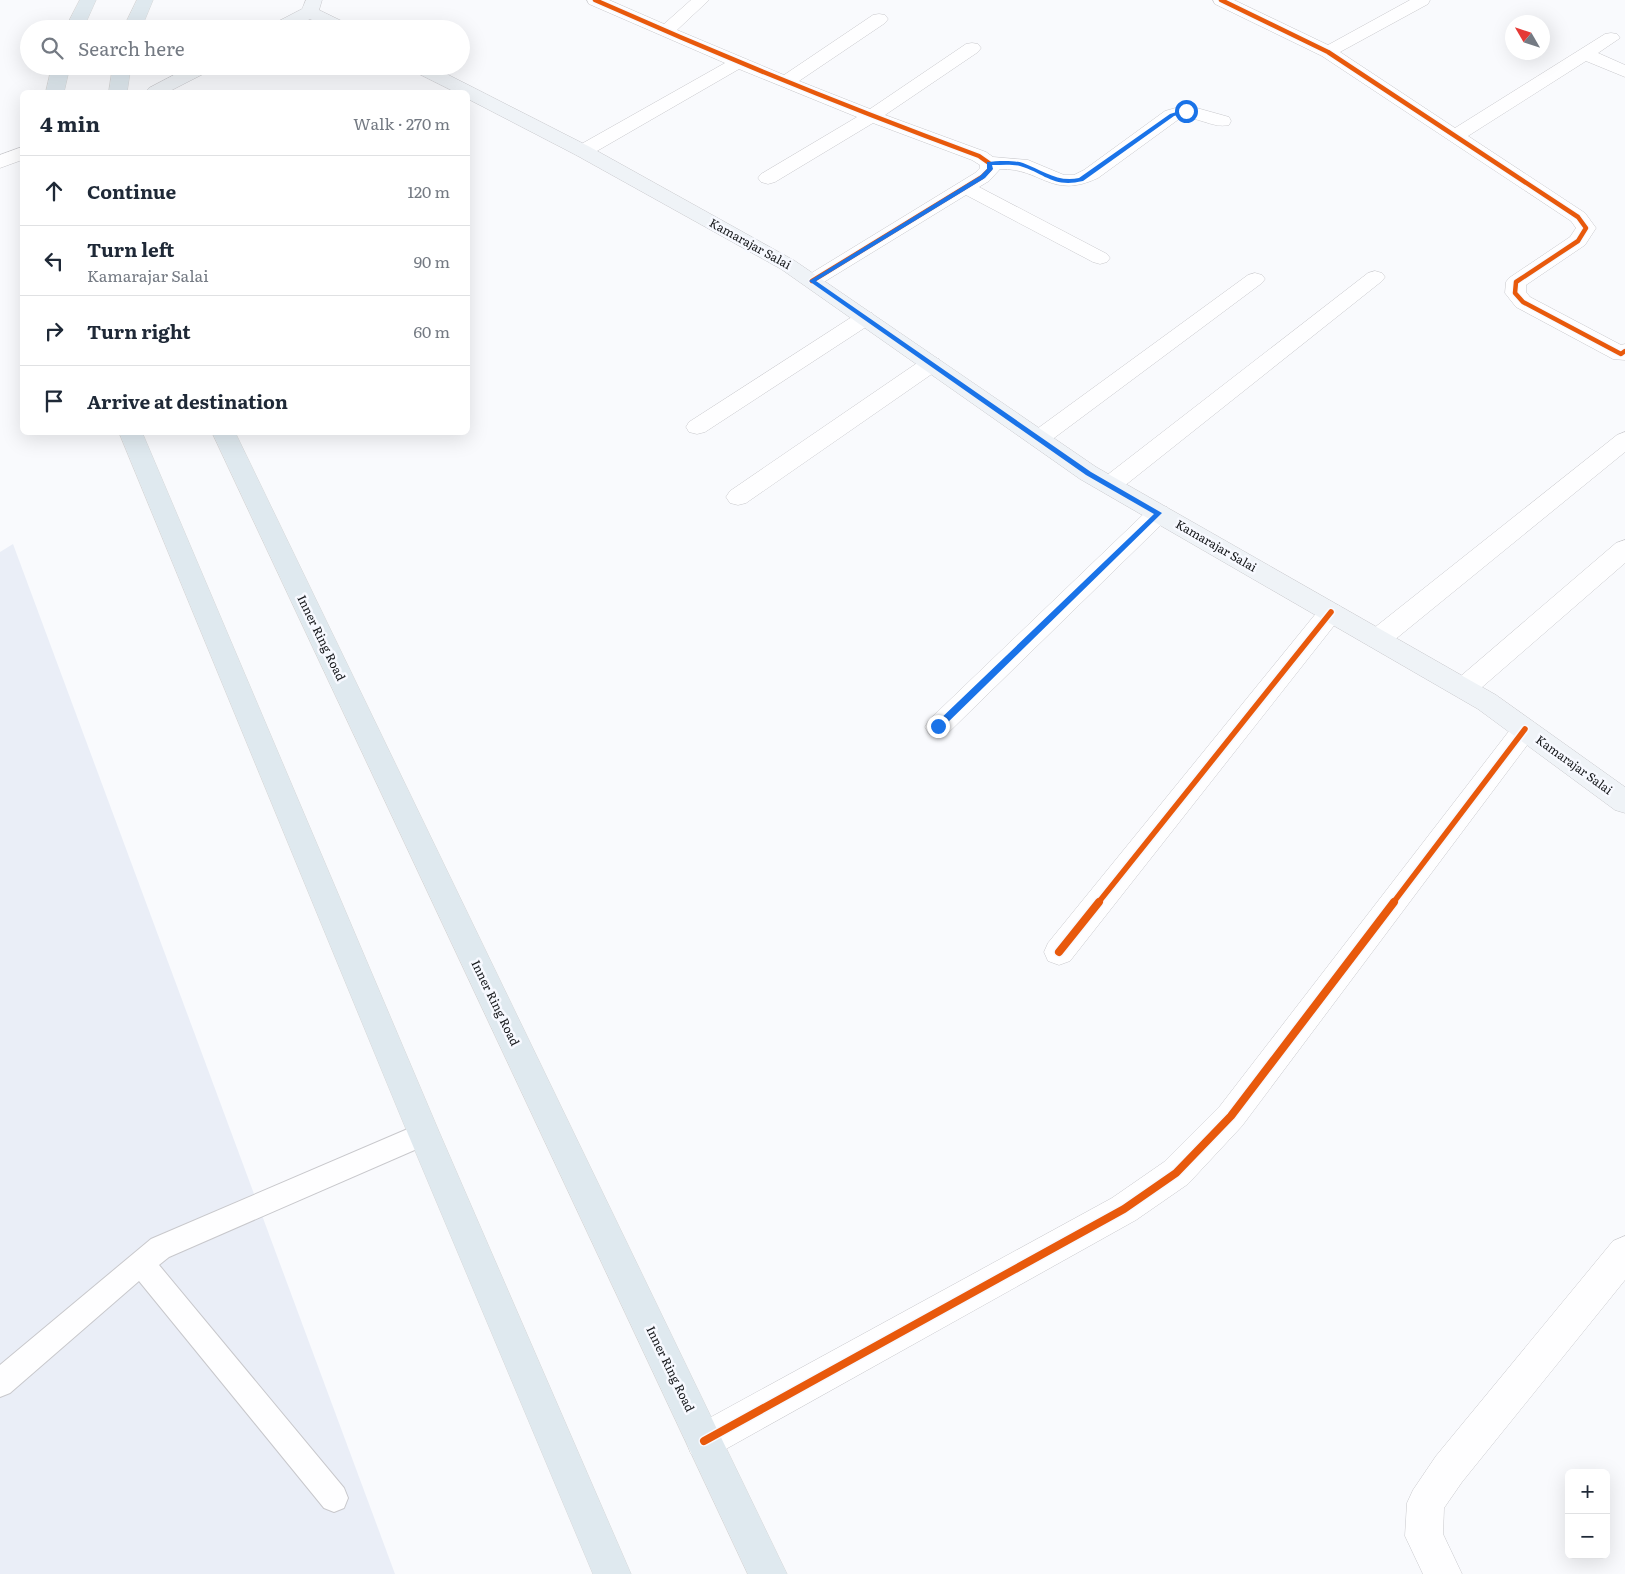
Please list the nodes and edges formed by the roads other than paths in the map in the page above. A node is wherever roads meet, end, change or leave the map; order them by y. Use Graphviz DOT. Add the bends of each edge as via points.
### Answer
graph roads {
  1 [pos="88,0"];
  2 [pos="145,0"];
  3 [pos="595,0"];
  4 [pos="701,0"];
  5 [pos="1221,0"];
  6 [pos="1422,0"];
  7 [pos="312,6"];
  8 [pos="879,19"];
  9 [pos="78,20"];
  10 [pos="136,20"];
  11 [pos="291,20"];
  12 [pos="331,20"];
  13 [pos="665,32"];
  14 [pos="1611,38"];
  15 [pos="972,48"];
  16 [pos="1328,52"];
  17 [pos="1585,54"];
  18 [pos="739,62"];
  19 [pos="1625,72"];
  20 [pos="59,75"];
  21 [pos="121,75"];
  22 [pos="188,75"];
  23 [pos="435,75"];
  24 [pos="786,81"];
  25 [pos="55,90"];
  26 [pos="118,90"];
  27 [pos="159,90"];
  28 [pos="464,90"];
  29 [pos="470,93"];
  30 [pos="871,116"];
  31 [pos="1222,121"];
  32 [pos="1456,135"];
  33 [pos="583,151"];
  34 [pos="20,154"];
  35 [pos="0,162"];
  36 [pos="989,163"];
  37 [pos="768,178"];
  38 [pos="966,187"];
  39 [pos="1100,258"];
  40 [pos="1375,277"];
  41 [pos="1255,280"];
  42 [pos="812,281"];
  43 [pos="865,318"];
  44 [pos="1624,354"];
  45 [pos="931,364"];
  46 [pos="696,427"];
  47 [pos="131,435"];
  48 [pos="224,435"];
  49 [pos="1038,439"];
  50 [pos="1625,440"];
  51 [pos="1110,485"];
  52 [pos="738,497"];
  53 [pos="1159,513"];
  54 [pos="1625,549"];
  55 [pos="1331,612"];
  56 [pos="1378,639"];
  57 [pos="1464,688"];
  58 [pos="938,726"];
  59 [pos="1525,729"];
  60 [pos="1625,802"];
  61 [pos="1059,952"];
  62 [pos="424,1134"];
  63 [pos="1625,1253"];
  64 [pos="141,1262"];
  65 [pos="0,1383"];
  66 [pos="704,1441"];
  67 [pos="334,1498"];
  68 [pos="612,1574"];
  69 [pos="768,1574"];
  70 [pos="1443,1574"];
  1 -- 9 [label="main road"];
  2 -- 10 [label="main road"];
  3 -- 13 [label="street"];
  4 -- 13 [label="street"];
  5 -- 16 [label="street"];
  6 -- 16 [label="street"];
  7 -- 11 [label="main road"];
  7 -- 12 [label="main road"];
  8 -- 24 [label="street"];
  13 -- 18 [label="street"];
  14 -- 17 [label="street"];
  15 -- 30 [label="street"];
  16 -- 32 [label="street"];
  17 -- 19 [label="street"];
  17 -- 32 [label="street"];
  18 -- 24 [label="street"];
  18 -- 33 [label="street"];
  20 -- 25 [label="main road"];
  21 -- 26 [label="main road"];
  22 -- 27 [label="main road"];
  23 -- 28 [label="main road, Kamarajar Salai"];
  24 -- 30 [label="street"];
  29 -- 33 [label="main road, Kamarajar Salai"];
  30 -- 36 [label="street" via="979,156"];
  30 -- 37 [label="street"];
  31 -- 36 [label="street" via="1186,111 1172,115 1081,180 1057,180 1020,164"];
  32 -- 44 [label="street" via="1578,217 1586,228 1578,241 1516,282 1515,293 1523,302"];
  33 -- 42 [label="main road, Kamarajar Salai"];
  34 -- 35 [label="street"];
  36 -- 38 [label="street" via="990,169"];
  38 -- 39 [label="street"];
  38 -- 42 [label="street"];
  40 -- 51 [label="street"];
  41 -- 49 [label="street"];
  42 -- 43 [label="main road, Kamarajar Salai"];
  43 -- 45 [label="main road, Kamarajar Salai"];
  43 -- 46 [label="street"];
  45 -- 49 [label="main road, Kamarajar Salai"];
  45 -- 52 [label="street"];
  47 -- 62 [label="main road"];
  48 -- 66 [label="main road, Inner Ring Road"];
  49 -- 51 [label="main road, Kamarajar Salai"];
  50 -- 56 [label="street"];
  51 -- 53 [label="main road, Kamarajar Salai"];
  53 -- 55 [label="main road, Kamarajar Salai"];
  53 -- 58 [label="street"];
  54 -- 57 [label="street"];
  55 -- 56 [label="main road, Kamarajar Salai"];
  55 -- 61 [label="street"];
  56 -- 57 [label="main road, Kamarajar Salai"];
  57 -- 59 [label="main road, Kamarajar Salai"];
  59 -- 60 [label="main road, Kamarajar Salai"];
  59 -- 66 [label="street" via="1231,1116 1176,1173 1124,1209"];
  62 -- 64 [label="lane" via="160,1248"];
  62 -- 68 [label="main road"];
  63 -- 70 [label="street" via="1449,1469 1426,1503 1424,1536"];
  64 -- 65 [label="lane"];
  64 -- 67 [label="lane"];
  66 -- 69 [label="main road, Inner Ring Road"];
}
